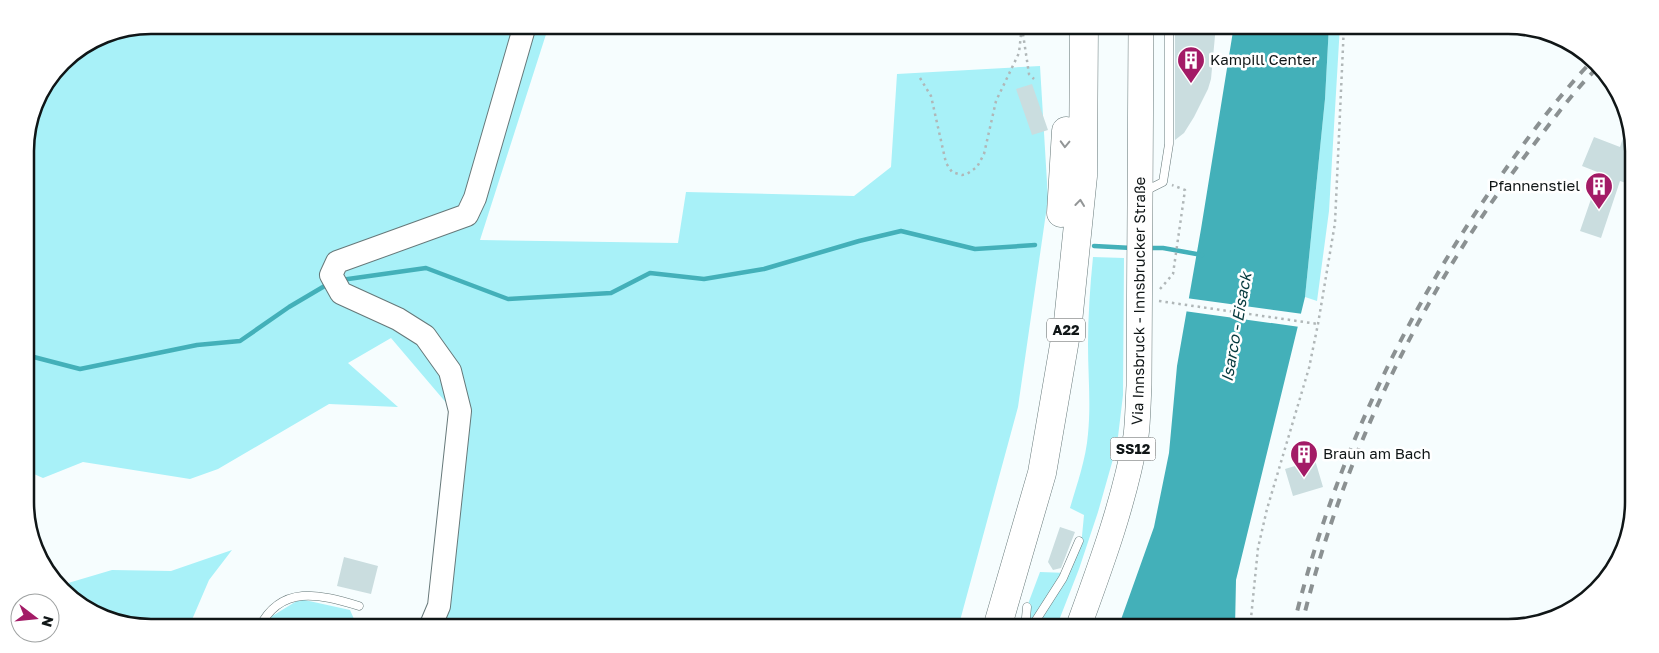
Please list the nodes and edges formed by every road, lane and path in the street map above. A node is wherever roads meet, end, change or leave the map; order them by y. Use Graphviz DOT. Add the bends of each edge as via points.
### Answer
graph roads {
  1 [pos="522,34"];
  2 [pos="1021,34"];
  3 [pos="1023,34"];
  4 [pos="1067,34"];
  5 [pos="1084,34"];
  6 [pos="1141,34"];
  7 [pos="1169,34"];
  8 [pos="1344,34"];
  9 [pos="920,78"];
  10 [pos="1034,79"];
  11 [pos="1164,182"];
  12 [pos="1141,192"];
  13 [pos="1175,263"];
  14 [pos="1156,301"];
  15 [pos="1318,324"];
  16 [pos="1079,541"];
  17 [pos="358,606"];
  18 [pos="1027,607"];
  19 [pos="263,619"];
  20 [pos="434,619"];
  21 [pos="984,619"];
  22 [pos="1000,619"];
  23 [pos="1026,619"];
  24 [pos="1037,619"];
  25 [pos="1081,619"];
  26 [pos="1251,619"];
  1 -- 20 [label="street" via="476,198 467,215 337,262 331,275 341,293 398,319 425,336 450,371 460,411 439,606"];
  2 -- 9 [label="path" via="1019,53 996,101 984,154 977,167 967,174 952,172 946,163 931,96"];
  3 -- 10 [label="path" via="1028,74"];
  4 -- 21 [label="highway, A22, one-way" via="1064,177 1047,354 1025,473"];
  22 -- 5 [label="highway, A22, one-way" via="1042,473 1068,322 1083,176"];
  6 -- 12 [label="main road, Via Innsbruck - Innsbrucker Straße / SS12"];
  7 -- 11 [label="lane" via="1169,144"];
  8 -- 15 [label="path" via="1335,223"];
  11 -- 12 [label="lane"];
  11 -- 13 [label="path" via="1185,190"];
  12 -- 25 [label="main road, Via Innsbruck - Innsbrucker Straße / SS12" via="1136,434 1110,539"];
  14 -- 15 [label="path"];
  15 -- 26 [label="path" via="1306,377 1266,509 1258,548"];
  16 -- 24 [label="lane" via="1063,578"];
  17 -- 19 [label="lane" via="327,596 299,596 278,603"];
  18 -- 23 [label="lane"];
}
